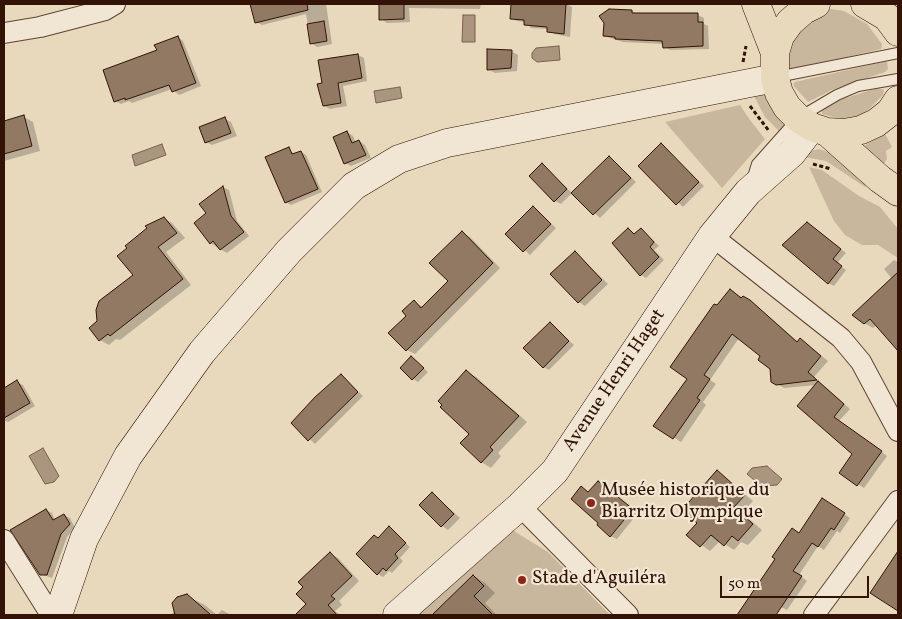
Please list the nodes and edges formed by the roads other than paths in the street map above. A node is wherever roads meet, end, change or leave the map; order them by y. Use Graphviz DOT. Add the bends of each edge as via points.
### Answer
graph roads {
  1 [pos="115,4"];
  2 [pos="756,4"];
  3 [pos="816,4"];
  4 [pos="4,33"];
  5 [pos="898,53"];
  6 [pos="775,66"];
  7 [pos="898,79"];
  8 [pos="895,116"];
  9 [pos="812,126"];
  10 [pos="898,192"];
  11 [pos="712,236"];
  12 [pos="898,430"];
  13 [pos="898,501"];
  14 [pos="520,506"];
  15 [pos="4,540"];
  16 [pos="51,615"];
  17 [pos="58,615"];
  18 [pos="397,615"];
  19 [pos="628,615"];
  20 [pos="814,615"];
  1 -- 4 [label="street" via="105,10 40,27"];
  2 -- 6 [label="main road"];
  3 -- 6 [label="main road" via="790,22 780,36"];
  5 -- 6 [label="lane"];
  6 -- 9 [label="main road" via="779,93 787,107"];
  6 -- 17 [label="main road" via="447,143 400,159 354,186 289,251 202,352 128,456 84,539"];
  7 -- 9 [label="lane" via="858,86 836,95"];
  8 -- 9 [label="main road" via="861,130 844,133"];
  9 -- 10 [label="main road"];
  9 -- 11 [label="main road, Avenue Henri Haget" via="792,153 748,192"];
  11 -- 12 [label="street" via="841,338 861,362"];
  11 -- 14 [label="main road, Avenue Henri Haget" via="555,471"];
  13 -- 20 [label="street"];
  14 -- 18 [label="main road, Avenue Henri Haget"];
  14 -- 19 [label="street"];
  15 -- 16 [label="street"];
}
